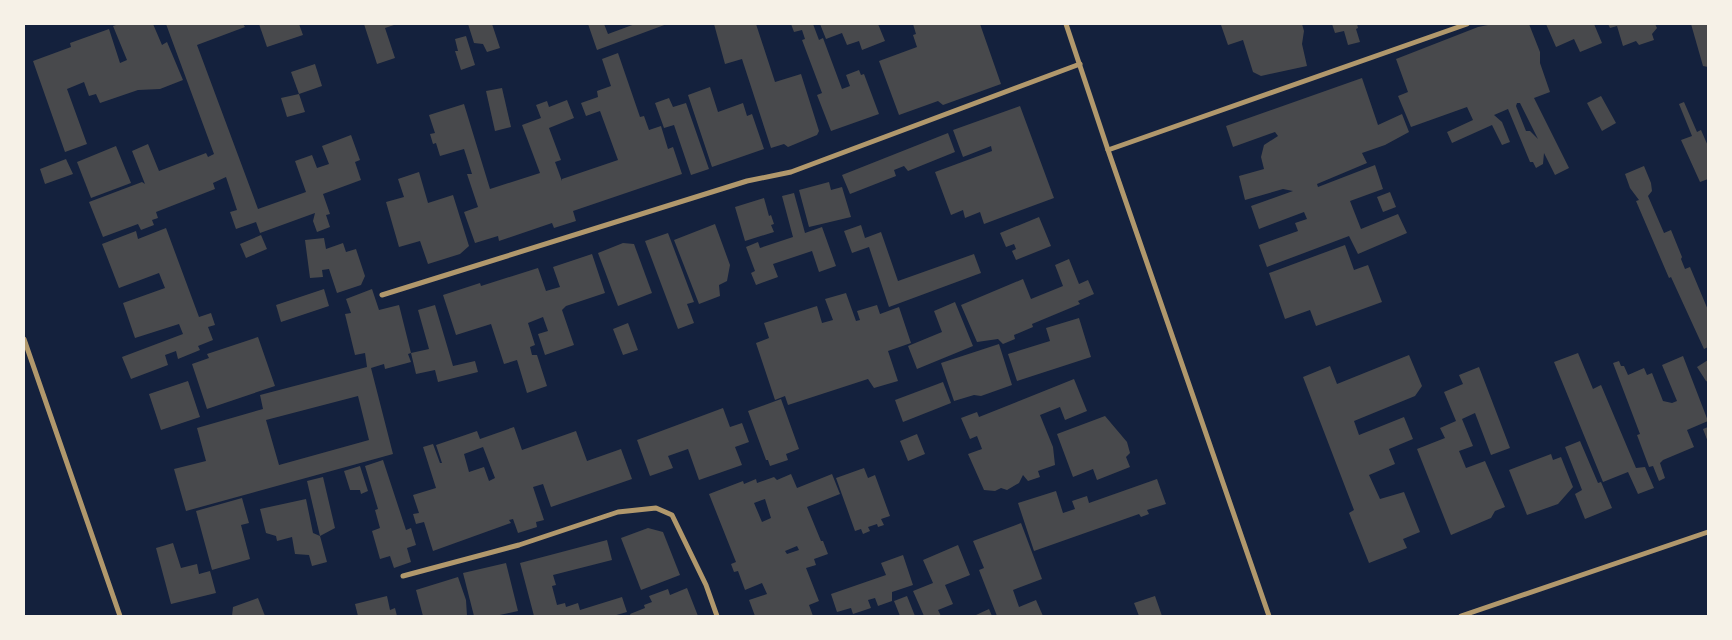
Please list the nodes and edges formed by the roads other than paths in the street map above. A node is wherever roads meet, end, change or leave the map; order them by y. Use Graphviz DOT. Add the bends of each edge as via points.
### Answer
graph roads {
  1 [pos="1066,24"];
  2 [pos="1467,24"];
  3 [pos="1080,64"];
  4 [pos="1108,150"];
  5 [pos="382,295"];
  6 [pos="24,339"];
  7 [pos="1708,532"];
  8 [pos="403,576"];
  9 [pos="120,616"];
  10 [pos="718,616"];
  11 [pos="1269,616"];
  12 [pos="1461,616"];
  1 -- 3 [label="street"];
  2 -- 4 [label="street"];
  3 -- 4 [label="street"];
  3 -- 5 [label="street" via="791,172 747,181"];
  4 -- 11 [label="street"];
  6 -- 9 [label="street"];
  7 -- 12 [label="street"];
  8 -- 10 [label="street" via="519,545 618,512 656,508 672,515"];
}
